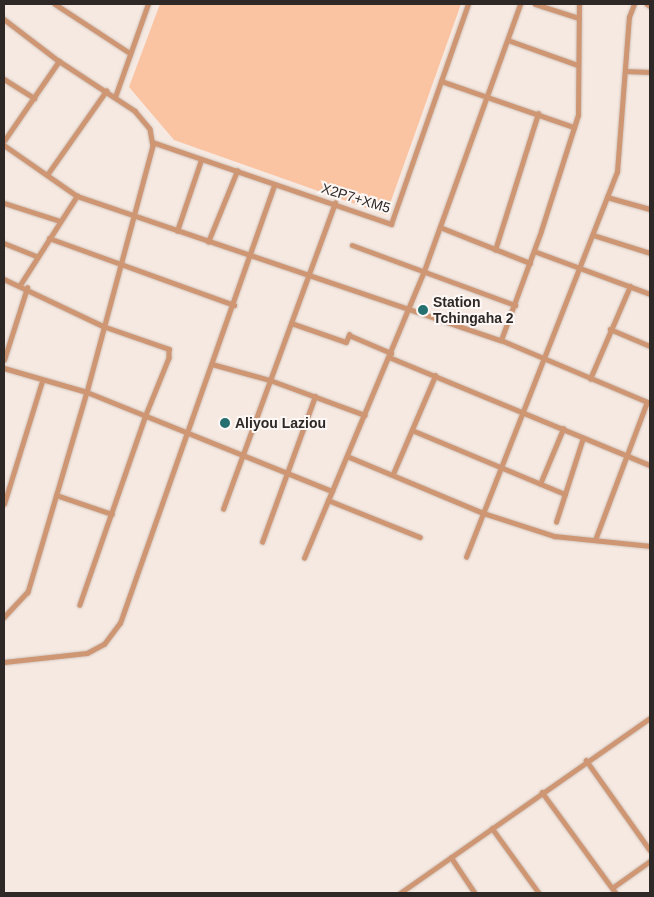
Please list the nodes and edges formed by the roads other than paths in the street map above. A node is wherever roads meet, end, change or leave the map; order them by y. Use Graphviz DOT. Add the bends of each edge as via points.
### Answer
graph roads {
  1 [pos="55,4"];
  2 [pos="148,4"];
  3 [pos="468,4"];
  4 [pos="520,4"];
  5 [pos="536,4"];
  6 [pos="579,4"];
  7 [pos="634,4"];
  8 [pos="647,4"];
  9 [pos="650,6"];
  10 [pos="579,18"];
  11 [pos="4,19"];
  12 [pos="508,40"];
  13 [pos="130,54"];
  14 [pos="59,61"];
  15 [pos="578,64"];
  16 [pos="625,71"];
  17 [pos="650,72"];
  18 [pos="4,79"];
  19 [pos="441,81"];
  20 [pos="106,91"];
  21 [pos="115,97"];
  22 [pos="486,97"];
  23 [pos="34,98"];
  24 [pos="538,114"];
  25 [pos="574,127"];
  26 [pos="4,141"];
  27 [pos="152,142"];
  28 [pos="4,146"];
  29 [pos="201,160"];
  30 [pos="236,171"];
  31 [pos="46,175"];
  32 [pos="274,186"];
  33 [pos="77,196"];
  34 [pos="607,197"];
  35 [pos="4,203"];
  36 [pos="335,203"];
  37 [pos="650,209"];
  38 [pos="134,216"];
  39 [pos="60,222"];
  40 [pos="440,227"];
  41 [pos="177,231"];
  42 [pos="593,235"];
  43 [pos="49,238"];
  44 [pos="208,242"];
  45 [pos="4,243"];
  46 [pos="352,245"];
  47 [pos="495,250"];
  48 [pos="534,251"];
  49 [pos="650,253"];
  50 [pos="37,256"];
  51 [pos="251,257"];
  52 [pos="530,263"];
  53 [pos="120,266"];
  54 [pos="578,268"];
  55 [pos="424,271"];
  56 [pos="308,277"];
  57 [pos="4,279"];
  58 [pos="20,285"];
  59 [pos="630,286"];
  60 [pos="27,288"];
  61 [pos="650,294"];
  62 [pos="234,305"];
  63 [pos="515,305"];
  64 [pos="407,311"];
  65 [pos="291,323"];
  66 [pos="102,326"];
  67 [pos="610,330"];
  68 [pos="501,340"];
  69 [pos="650,346"];
  70 [pos="5,351"];
  71 [pos="390,355"];
  72 [pos="543,358"];
  73 [pos="4,360"];
  74 [pos="212,364"];
  75 [pos="4,368"];
  76 [pos="435,376"];
  77 [pos="590,379"];
  78 [pos="270,380"];
  79 [pos="42,381"];
  80 [pos="87,392"];
  81 [pos="316,396"];
  82 [pos="649,403"];
  83 [pos="521,412"];
  84 [pos="146,415"];
  85 [pos="365,415"];
  86 [pos="563,429"];
  87 [pos="412,430"];
  88 [pos="187,432"];
  89 [pos="583,438"];
  90 [pos="242,455"];
  91 [pos="347,456"];
  92 [pos="627,456"];
  93 [pos="650,464"];
  94 [pos="500,467"];
  95 [pos="286,472"];
  96 [pos="393,474"];
  97 [pos="540,484"];
  98 [pos="332,491"];
  99 [pos="565,494"];
  100 [pos="56,495"];
  101 [pos="328,500"];
  102 [pos="4,504"];
  103 [pos="223,509"];
  104 [pos="484,512"];
  105 [pos="112,514"];
  106 [pos="556,522"];
  107 [pos="420,537"];
  108 [pos="595,540"];
  109 [pos="262,542"];
  110 [pos="650,546"];
  111 [pos="466,557"];
  112 [pos="304,558"];
  113 [pos="80,605"];
  114 [pos="4,618"];
  115 [pos="4,662"];
  116 [pos="650,718"];
  117 [pos="586,760"];
  118 [pos="542,792"];
  119 [pos="492,828"];
  120 [pos="650,850"];
  121 [pos="451,857"];
  122 [pos="650,861"];
  123 [pos="408,888"];
  124 [pos="612,888"];
  125 [pos="400,893"];
  126 [pos="411,893"];
  127 [pos="475,893"];
  128 [pos="539,893"];
  129 [pos="616,893"];
  1 -- 13 [label="street"];
  2 -- 13 [label="street"];
  3 -- 19 [label="street, X2P7+XM5"];
  4 -- 12 [label="street"];
  5 -- 10 [label="street"];
  6 -- 10 [label="street"];
  7 -- 16 [label="street" via="629,18"];
  8 -- 9 [label="street"];
  10 -- 15 [label="street"];
  11 -- 14 [label="street"];
  12 -- 15 [label="street"];
  12 -- 22 [label="street"];
  13 -- 21 [label="street"];
  14 -- 20 [label="street"];
  14 -- 23 [label="street"];
  15 -- 25 [label="street" via="578,115"];
  16 -- 17 [label="street"];
  16 -- 34 [label="street" via="617,172"];
  18 -- 23 [label="street"];
  19 -- 22 [label="street"];
  19 -- 36 [label="street, X2P7+XM5" via="391,224"];
  20 -- 21 [label="street"];
  20 -- 31 [label="street"];
  21 -- 27 [label="street" via="135,111 150,128"];
  22 -- 24 [label="street"];
  22 -- 40 [label="street"];
  23 -- 26 [label="street"];
  24 -- 25 [label="street"];
  24 -- 47 [label="street"];
  25 -- 48 [label="street"];
  27 -- 29 [label="street, X2P7+XM5"];
  27 -- 38 [label="street"];
  28 -- 31 [label="street"];
  29 -- 30 [label="street, X2P7+XM5"];
  29 -- 41 [label="street"];
  30 -- 32 [label="street, X2P7+XM5"];
  30 -- 44 [label="street"];
  31 -- 33 [label="street"];
  32 -- 36 [label="street, X2P7+XM5"];
  32 -- 51 [label="street"];
  33 -- 38 [label="street"];
  33 -- 39 [label="street"];
  34 -- 37 [label="street"];
  34 -- 42 [label="street"];
  35 -- 39 [label="street"];
  36 -- 56 [label="street"];
  38 -- 41 [label="street"];
  38 -- 53 [label="street"];
  39 -- 43 [label="street"];
  40 -- 47 [label="street"];
  40 -- 55 [label="street"];
  41 -- 44 [label="street"];
  42 -- 49 [label="street"];
  42 -- 54 [label="street"];
  43 -- 50 [label="street"];
  43 -- 53 [label="street"];
  44 -- 51 [label="street"];
  45 -- 50 [label="street"];
  46 -- 55 [label="street"];
  47 -- 52 [label="street"];
  48 -- 52 [label="street"];
  48 -- 54 [label="street"];
  50 -- 58 [label="street"];
  51 -- 56 [label="street"];
  51 -- 62 [label="street"];
  52 -- 63 [label="street"];
  53 -- 62 [label="street"];
  53 -- 66 [label="street"];
  54 -- 59 [label="street"];
  54 -- 72 [label="street"];
  55 -- 63 [label="street"];
  55 -- 64 [label="street"];
  56 -- 64 [label="street"];
  56 -- 65 [label="street"];
  57 -- 58 [label="street"];
  58 -- 60 [label="street"];
  59 -- 61 [label="street"];
  59 -- 67 [label="street"];
  60 -- 66 [label="street"];
  60 -- 70 [label="street"];
  62 -- 74 [label="street"];
  63 -- 68 [label="street"];
  64 -- 68 [label="street"];
  64 -- 71 [label="street"];
  65 -- 71 [label="street" via="346,342 349,335"];
  65 -- 78 [label="street"];
  66 -- 80 [label="street"];
  66 -- 84 [label="street" via="169,349 170,358"];
  67 -- 69 [label="street"];
  67 -- 77 [label="street"];
  68 -- 72 [label="street"];
  70 -- 73 [label="street"];
  71 -- 76 [label="street"];
  71 -- 85 [label="street"];
  72 -- 77 [label="street"];
  72 -- 83 [label="street"];
  74 -- 78 [label="street"];
  74 -- 88 [label="street"];
  75 -- 79 [label="street"];
  76 -- 83 [label="street"];
  76 -- 87 [label="street"];
  77 -- 82 [label="street"];
  78 -- 81 [label="street"];
  78 -- 90 [label="street"];
  79 -- 80 [label="street"];
  79 -- 102 [label="street"];
  80 -- 84 [label="street"];
  80 -- 100 [label="street"];
  81 -- 85 [label="street"];
  81 -- 95 [label="street"];
  82 -- 92 [label="street"];
  83 -- 86 [label="street"];
  83 -- 94 [label="street"];
  84 -- 88 [label="street"];
  84 -- 105 [label="street"];
  85 -- 91 [label="street"];
  86 -- 89 [label="street"];
  86 -- 97 [label="street"];
  87 -- 94 [label="street"];
  87 -- 96 [label="street"];
  88 -- 90 [label="street"];
  88 -- 115 [label="street" via="120,623 104,644 87,653"];
  89 -- 92 [label="street"];
  89 -- 99 [label="street"];
  90 -- 95 [label="street"];
  90 -- 103 [label="street"];
  91 -- 96 [label="street"];
  91 -- 98 [label="street"];
  92 -- 93 [label="street"];
  92 -- 108 [label="street"];
  94 -- 97 [label="street"];
  94 -- 104 [label="street"];
  95 -- 98 [label="street"];
  95 -- 109 [label="street"];
  96 -- 104 [label="street"];
  97 -- 99 [label="street"];
  98 -- 101 [label="street"];
  99 -- 106 [label="street"];
  100 -- 105 [label="street"];
  100 -- 114 [label="street" via="28,592"];
  101 -- 107 [label="street"];
  101 -- 112 [label="street"];
  104 -- 108 [label="street" via="554,536"];
  104 -- 111 [label="street"];
  105 -- 113 [label="street"];
  108 -- 110 [label="street"];
  116 -- 117 [label="street"];
  117 -- 118 [label="street"];
  117 -- 120 [label="street"];
  118 -- 119 [label="street"];
  118 -- 124 [label="street"];
  119 -- 121 [label="street"];
  119 -- 128 [label="street"];
  121 -- 123 [label="street"];
  121 -- 127 [label="street"];
  122 -- 124 [label="street"];
  123 -- 125 [label="street"];
  123 -- 126 [label="street"];
  124 -- 129 [label="street"];
}
